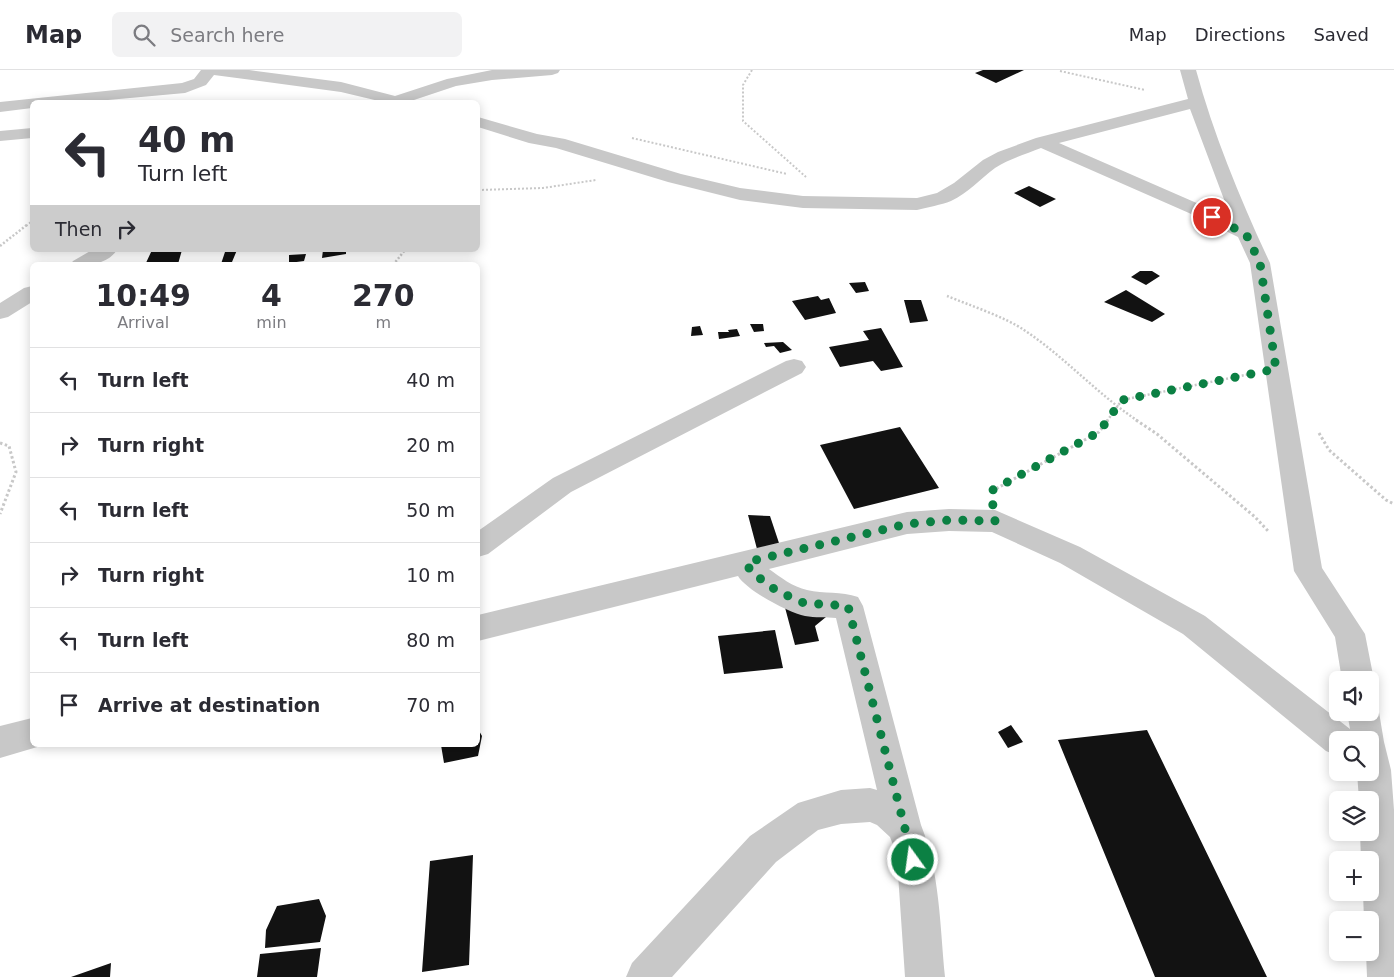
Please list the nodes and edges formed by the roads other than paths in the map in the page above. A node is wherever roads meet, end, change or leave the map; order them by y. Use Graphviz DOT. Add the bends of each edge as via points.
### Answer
graph roads {
  1 [pos="209,70"];
  2 [pos="214,70"];
  3 [pos="552,70"];
  4 [pos="1188,70"];
  5 [pos="1195,96"];
  6 [pos="62,100"];
  7 [pos="389,100"];
  8 [pos="402,100"];
  9 [pos="30,103"];
  10 [pos="0,107"];
  11 [pos="480,123"];
  12 [pos="30,133"];
  13 [pos="0,136"];
  14 [pos="1042,142"];
  15 [pos="1246,234"];
  16 [pos="103,252"];
  17 [pos="85,262"];
  18 [pos="30,293"];
  19 [pos="0,312"];
  20 [pos="794,367"];
  21 [pos="480,545"];
  22 [pos="747,562"];
  23 [pos="480,628"];
  24 [pos="1356,671"];
  25 [pos="1329,733"];
  26 [pos="30,734"];
  27 [pos="0,742"];
  28 [pos="1376,781"];
  29 [pos="903,824"];
  30 [pos="646,977"];
  31 [pos="925,977"];
  32 [pos="1387,977"];
  1 -- 6 [label="street" via="200,82 185,88"];
  2 -- 7 [label="street" via="341,87"];
  3 -- 8 [label="street" via="453,82"];
  4 -- 5 [label="street"];
  5 -- 14 [label="street"];
  5 -- 15 [label="street"];
  9 -- 10 [label="street"];
  11 -- 14 [label="street" via="740,194 835,204 917,204 944,197 989,164"];
  12 -- 13 [label="street"];
  14 -- 15 [label="street"];
  15 -- 24 [label="street" via="1260,263 1308,572 1350,634"];
  16 -- 17 [label="street"];
  18 -- 19 [label="street"];
  20 -- 21 [label="street" via="562,485"];
  22 -- 23 [label="street"];
  22 -- 25 [label="street" via="907,524 950,520 995,521 1070,555 1194,625"];
  22 -- 29 [label="street" via="750,571 777,591 804,603 848,606"];
  26 -- 27 [label="street"];
  28 -- 32 [label="street"];
  29 -- 30 [label="street" via="889,812 870,805 841,807 810,815 763,850"];
  29 -- 31 [label="street" via="916,874"];
}
